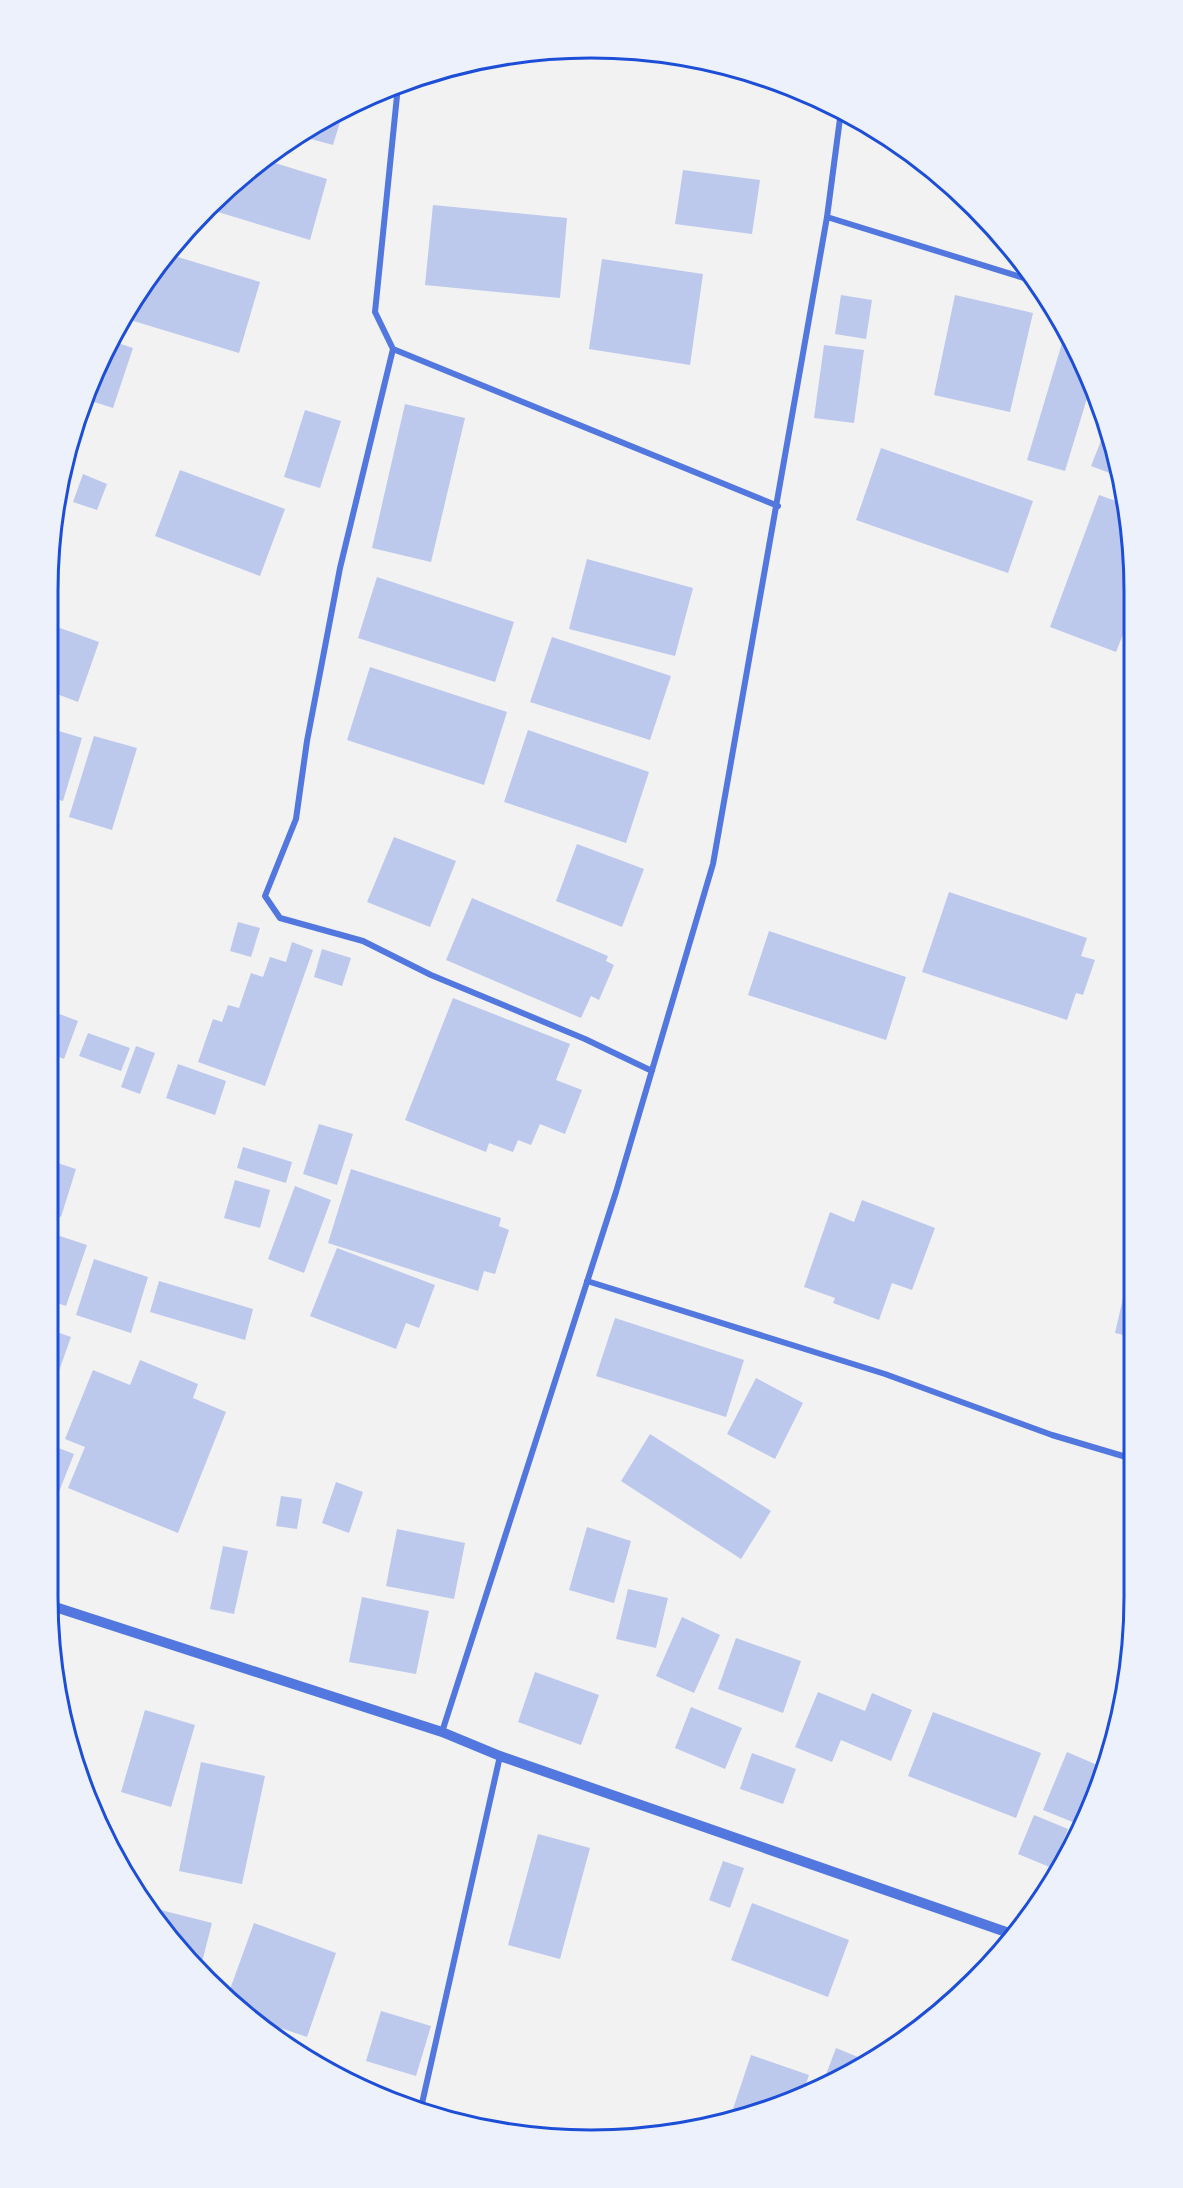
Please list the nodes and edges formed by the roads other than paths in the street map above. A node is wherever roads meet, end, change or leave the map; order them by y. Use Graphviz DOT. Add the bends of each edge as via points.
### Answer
graph roads {
  1 [pos="397,96"];
  2 [pos="840,120"];
  3 [pos="827,217"];
  4 [pos="1022,278"];
  5 [pos="393,349"];
  6 [pos="778,506"];
  7 [pos="652,1071"];
  8 [pos="587,1281"];
  9 [pos="1124,1456"];
  10 [pos="59,1608"];
  11 [pos="442,1732"];
  12 [pos="500,1756"];
  13 [pos="1005,1932"];
  14 [pos="422,2102"];
  1 -- 5 [label="street" via="375,312"];
  2 -- 3 [label="street"];
  3 -- 4 [label="street"];
  3 -- 6 [label="street"];
  5 -- 6 [label="street"];
  5 -- 7 [label="street" via="340,568 296,819 265,896 280,918 363,940 431,975"];
  6 -- 7 [label="street" via="713,864"];
  7 -- 8 [label="street"];
  8 -- 9 [label="street" via="885,1374 1052,1435"];
  8 -- 11 [label="street"];
  10 -- 11 [label="street"];
  11 -- 12 [label="street"];
  12 -- 13 [label="street"];
  12 -- 14 [label="street"];
}
